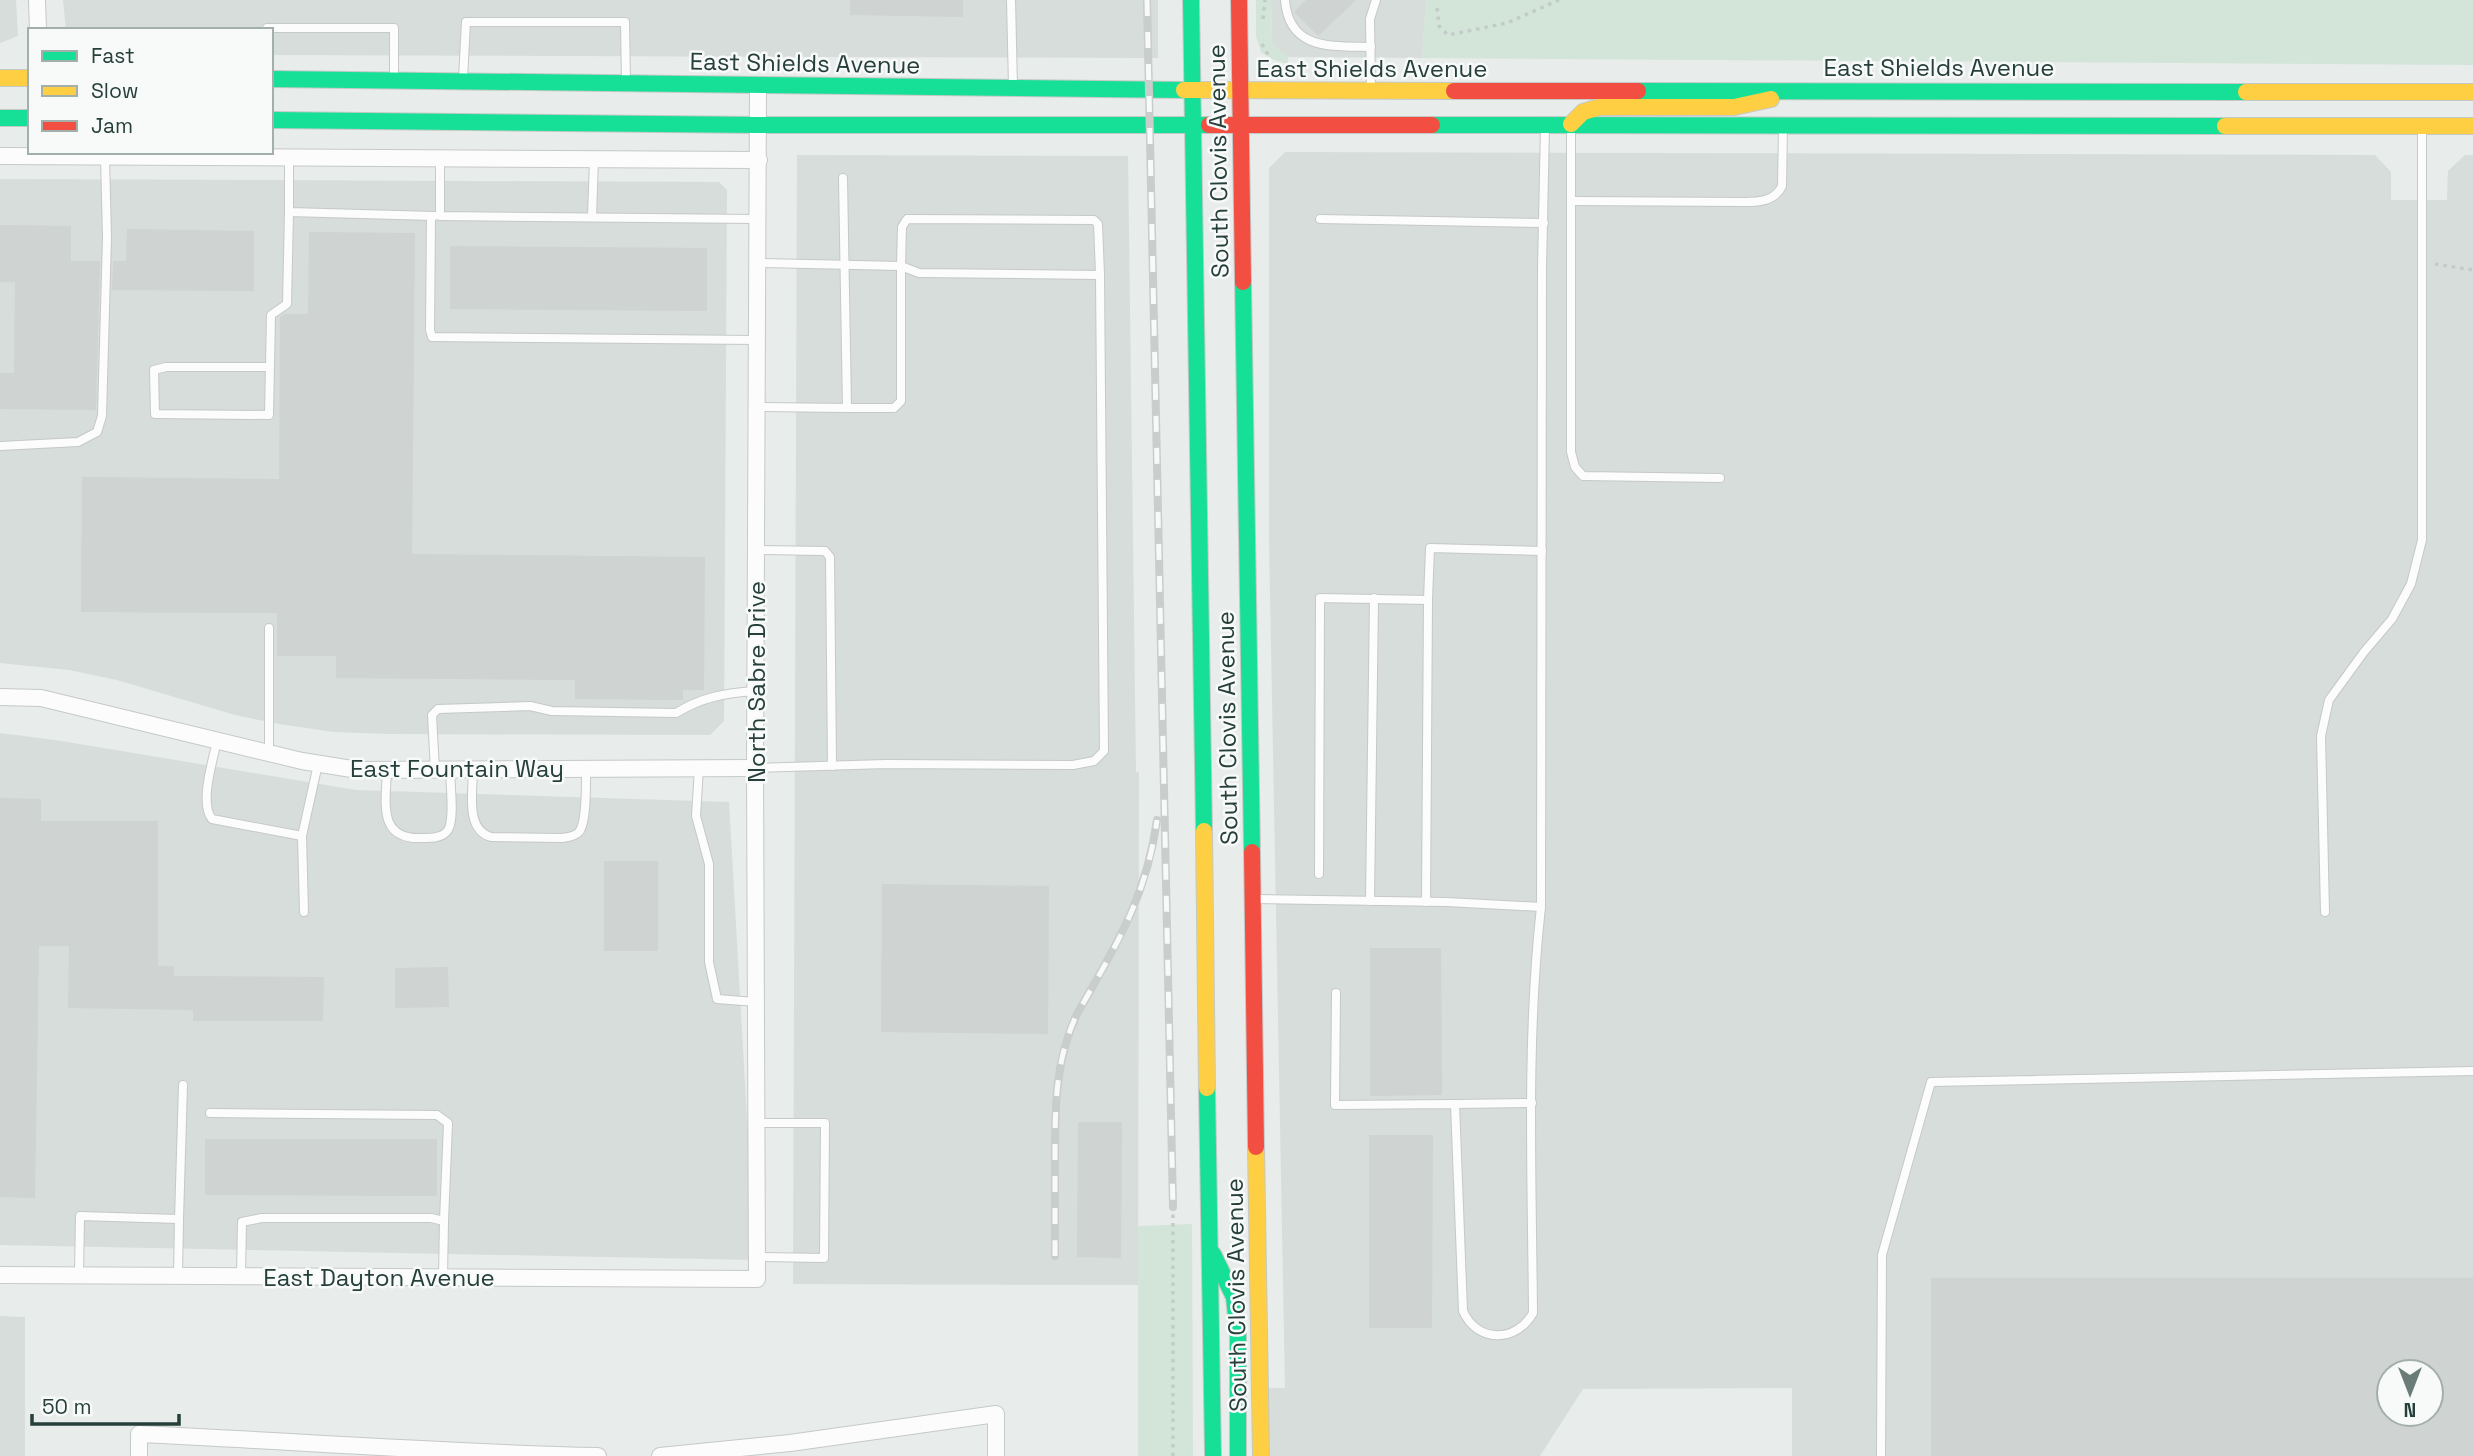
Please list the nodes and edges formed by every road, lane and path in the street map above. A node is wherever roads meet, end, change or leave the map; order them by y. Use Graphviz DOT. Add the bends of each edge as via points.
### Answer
graph roads {
  1 [pos="37,0"];
  2 [pos="1011,0"];
  3 [pos="1191,0"];
  4 [pos="1239,0"];
  5 [pos="1285,0"];
  6 [pos="1376,0"];
  7 [pos="1559,0"];
  8 [pos="1437,8"];
  9 [pos="38,28"];
  10 [pos="273,28"];
  11 [pos="1371,47"];
  12 [pos="0,78"];
  13 [pos="28,78"];
  14 [pos="273,79"];
  15 [pos="394,80"];
  16 [pos="463,80"];
  17 [pos="626,83"];
  18 [pos="758,85"];
  19 [pos="1013,88"];
  20 [pos="1192,90"];
  21 [pos="1818,90"];
  22 [pos="1240,91"];
  23 [pos="1371,91"];
  24 [pos="2473,92"];
  25 [pos="2421,108"];
  26 [pos="0,118"];
  27 [pos="28,118"];
  28 [pos="273,120"];
  29 [pos="1545,124"];
  30 [pos="1571,124"];
  31 [pos="759,125"];
  32 [pos="1192,125"];
  33 [pos="1240,125"];
  34 [pos="1783,125"];
  35 [pos="2473,126"];
  36 [pos="0,156"];
  37 [pos="106,156"];
  38 [pos="289,158"];
  39 [pos="440,158"];
  40 [pos="594,159"];
  41 [pos="759,160"];
  42 [pos="843,178"];
  43 [pos="1571,201"];
  44 [pos="289,212"];
  45 [pos="435,216"];
  46 [pos="592,218"];
  47 [pos="759,219"];
  48 [pos="1320,219"];
  49 [pos="1544,223"];
  50 [pos="2423,262"];
  51 [pos="758,263"];
  52 [pos="843,264"];
  53 [pos="901,265"];
  54 [pos="2473,270"];
  55 [pos="1100,275"];
  56 [pos="758,340"];
  57 [pos="270,367"];
  58 [pos="757,407"];
  59 [pos="847,408"];
  60 [pos="0,446"];
  61 [pos="1720,478"];
  62 [pos="756,550"];
  63 [pos="1542,551"];
  64 [pos="1374,598"];
  65 [pos="1428,600"];
  66 [pos="269,628"];
  67 [pos="755,691"];
  68 [pos="0,697"];
  69 [pos="217,741"];
  70 [pos="269,753"];
  71 [pos="318,764"];
  72 [pos="832,766"];
  73 [pos="699,768"];
  74 [pos="755,768"];
  75 [pos="473,769"];
  76 [pos="586,769"];
  77 [pos="387,770"];
  78 [pos="443,770"];
  79 [pos="302,836"];
  80 [pos="1319,874"];
  81 [pos="1252,899"];
  82 [pos="1370,901"];
  83 [pos="1426,902"];
  84 [pos="1541,907"];
  85 [pos="304,912"];
  86 [pos="2325,912"];
  87 [pos="1336,992"];
  88 [pos="756,1002"];
  89 [pos="2473,1071"];
  90 [pos="183,1085"];
  91 [pos="1532,1103"];
  92 [pos="1455,1104"];
  93 [pos="210,1113"];
  94 [pos="756,1123"];
  95 [pos="1173,1213"];
  96 [pos="179,1219"];
  97 [pos="444,1221"];
  98 [pos="1210,1247"];
  99 [pos="757,1257"];
  100 [pos="0,1275"];
  101 [pos="79,1275"];
  102 [pos="178,1276"];
  103 [pos="241,1276"];
  104 [pos="443,1277"];
  105 [pos="757,1279"];
  106 [pos="139,1456"];
  107 [pos="598,1456"];
  108 [pos="660,1456"];
  109 [pos="996,1456"];
  110 [pos="1173,1456"];
  111 [pos="1213,1456"];
  112 [pos="1238,1456"];
  113 [pos="1261,1456"];
  114 [pos="1881,1456"];
  1 -- 9 [label="street"];
  2 -- 19 [label="lane"];
  3 -- 20 [label="main road, South Clovis Avenue"];
  4 -- 22 [label="main road, South Clovis Avenue"];
  5 -- 11 [label="lane" via="1289,21 1315,45"];
  6 -- 11 [label="lane" via="1370,19"];
  7 -- 8 [label="path" via="1507,23 1448,35 1439,26"];
  10 -- 15 [label="lane" via="394,28"];
  11 -- 23 [label="lane"];
  12 -- 13 [label="main road"];
  14 -- 15 [label="main road, East Shields Avenue"];
  15 -- 16 [label="main road, East Shields Avenue"];
  16 -- 17 [label="main road, East Shields Avenue"];
  16 -- 17 [label="lane" via="466,22 625,22"];
  17 -- 18 [label="main road, East Shields Avenue"];
  18 -- 19 [label="main road, East Shields Avenue"];
  18 -- 31 [label="street, North Sabre Drive"];
  19 -- 20 [label="main road, East Shields Avenue"];
  20 -- 22 [label="main road, East Shields Avenue"];
  20 -- 32 [label="main road, South Clovis Avenue"];
  21 -- 23 [label="main road, East Shields Avenue"];
  21 -- 25 [label="main road, East Shields Avenue"];
  21 -- 30 [label="main road" via="1734,107 1600,107 1587,109"];
  22 -- 23 [label="main road, East Shields Avenue"];
  22 -- 33 [label="main road, South Clovis Avenue"];
  24 -- 25 [label="main road, East Shields Avenue"];
  25 -- 34 [label="main road, East Shields Avenue"];
  25 -- 35 [label="main road, East Shields Avenue"];
  25 -- 50 [label="lane"];
  26 -- 27 [label="main road"];
  28 -- 31 [label="main road, East Shields Avenue"];
  29 -- 30 [label="main road, East Shields Avenue"];
  29 -- 33 [label="main road, East Shields Avenue"];
  29 -- 49 [label="lane"];
  30 -- 34 [label="main road, East Shields Avenue"];
  30 -- 43 [label="lane"];
  31 -- 32 [label="main road, East Shields Avenue"];
  31 -- 41 [label="street, North Sabre Drive"];
  32 -- 33 [label="main road, East Shields Avenue"];
  32 -- 98 [label="main road, South Clovis Avenue"];
  33 -- 81 [label="main road, South Clovis Avenue"];
  34 -- 43 [label="lane" via="1782,186 1770,199"];
  36 -- 37 [label="street"];
  37 -- 38 [label="street"];
  37 -- 60 [label="lane" via="102,416 97,432 78,442"];
  38 -- 39 [label="street"];
  38 -- 44 [label="lane"];
  39 -- 40 [label="street"];
  39 -- 45 [label="lane"];
  40 -- 41 [label="street"];
  40 -- 46 [label="lane"];
  41 -- 47 [label="street, North Sabre Drive"];
  42 -- 52 [label="lane"];
  43 -- 61 [label="lane" via="1571,452 1575,467 1583,477"];
  44 -- 45 [label="lane"];
  44 -- 57 [label="lane" via="287,304 271,315"];
  45 -- 46 [label="lane"];
  45 -- 56 [label="lane" via="432,337"];
  46 -- 47 [label="lane"];
  47 -- 51 [label="street, North Sabre Drive"];
  48 -- 49 [label="lane"];
  49 -- 63 [label="lane"];
  50 -- 54 [label="path"];
  50 -- 86 [label="lane" via="2422,540 2411,584 2392,619 2329,700 2320,736"];
  51 -- 52 [label="lane"];
  51 -- 56 [label="street, North Sabre Drive"];
  52 -- 53 [label="lane"];
  52 -- 59 [label="lane"];
  53 -- 55 [label="lane" via="919,273"];
  53 -- 55 [label="lane" via="902,227 907,219 1094,220 1098,224"];
  53 -- 59 [label="lane" via="901,401 894,408"];
  55 -- 72 [label="lane" via="1104,751 1094,761 1073,765"];
  56 -- 58 [label="street, North Sabre Drive"];
  57 -- 57 [label="lane" via="269,415 155,414 153,370"];
  58 -- 59 [label="lane"];
  58 -- 62 [label="street, North Sabre Drive"];
  62 -- 67 [label="street, North Sabre Drive"];
  62 -- 72 [label="lane" via="825,551 830,557"];
  63 -- 65 [label="lane" via="1430,548"];
  63 -- 84 [label="lane"];
  64 -- 65 [label="lane"];
  64 -- 80 [label="lane" via="1320,598"];
  64 -- 82 [label="lane"];
  65 -- 83 [label="lane"];
  66 -- 70 [label="lane"];
  67 -- 74 [label="street, North Sabre Drive"];
  67 -- 78 [label="lane" via="719,694 676,713 552,711 530,706 438,709 432,715"];
  68 -- 69 [label="street, East Fountain Way" via="41,698"];
  69 -- 70 [label="street, East Fountain Way"];
  69 -- 79 [label="lane" via="206,809 212,819"];
  70 -- 71 [label="street, East Fountain Way"];
  71 -- 77 [label="street, East Fountain Way"];
  71 -- 79 [label="lane"];
  72 -- 74 [label="lane"];
  73 -- 74 [label="street, East Fountain Way"];
  73 -- 76 [label="street, East Fountain Way"];
  73 -- 88 [label="lane" via="696,816 709,864 709,962 717,999"];
  74 -- 88 [label="street, North Sabre Drive"];
  75 -- 76 [label="street, East Fountain Way"];
  75 -- 76 [label="lane" via="473,811 482,834 562,838 580,831"];
  75 -- 78 [label="street, East Fountain Way"];
  77 -- 78 [label="street, East Fountain Way"];
  77 -- 78 [label="lane" via="388,822 395,833 417,838 440,836 448,830"];
  79 -- 85 [label="lane"];
  81 -- 82 [label="lane"];
  81 -- 113 [label="main road, South Clovis Avenue"];
  82 -- 83 [label="lane"];
  83 -- 84 [label="lane"];
  84 -- 91 [label="lane"];
  87 -- 92 [label="lane" via="1335,1105"];
  88 -- 94 [label="street, North Sabre Drive"];
  89 -- 114 [label="lane" via="1931,1082 1882,1255"];
  90 -- 96 [label="lane"];
  91 -- 92 [label="lane"];
  91 -- 92 [label="lane" via="1533,1313 1527,1324 1507,1335 1483,1332 1468,1322 1463,1311"];
  93 -- 97 [label="lane" via="438,1115 448,1123"];
  94 -- 99 [label="street, North Sabre Drive"];
  94 -- 99 [label="lane" via="825,1123 824,1258"];
  95 -- 110 [label="path"];
  96 -- 101 [label="lane" via="80,1216"];
  96 -- 102 [label="lane"];
  97 -- 103 [label="lane" via="261,1218 242,1222"];
  97 -- 104 [label="lane"];
  98 -- 111 [label="main road, South Clovis Avenue"];
  98 -- 112 [label="main road" via="1234,1297"];
  99 -- 105 [label="street, North Sabre Drive"];
  100 -- 101 [label="street, East Dayton Avenue"];
  101 -- 102 [label="street, East Dayton Avenue"];
  102 -- 103 [label="street, East Dayton Avenue"];
  103 -- 104 [label="street, East Dayton Avenue"];
  104 -- 105 [label="street, East Dayton Avenue"];
  106 -- 107 [label="street" via="139,1434"];
  108 -- 109 [label="street" via="996,1414"];
}
